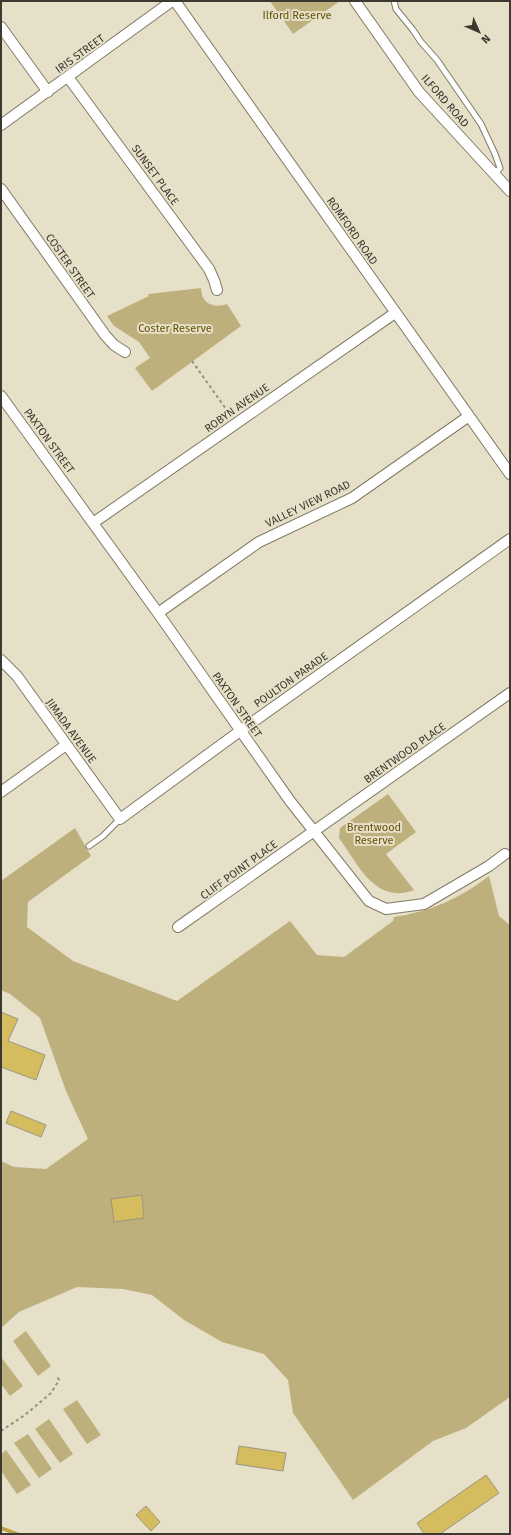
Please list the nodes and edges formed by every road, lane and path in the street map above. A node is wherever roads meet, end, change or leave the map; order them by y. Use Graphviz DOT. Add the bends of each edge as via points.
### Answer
graph roads {
  1 [pos="174,1"];
  2 [pos="355,1"];
  3 [pos="394,1"];
  4 [pos="1,27"];
  5 [pos="68,77"];
  6 [pos="48,92"];
  7 [pos="1,125"];
  8 [pos="494,175"];
  9 [pos="1,189"];
  10 [pos="510,191"];
  11 [pos="216,290"];
  12 [pos="395,313"];
  13 [pos="125,352"];
  14 [pos="192,361"];
  15 [pos="1,396"];
  16 [pos="469,416"];
  17 [pos="236,424"];
  18 [pos="510,474"];
  19 [pos="93,523"];
  20 [pos="510,539"];
  21 [pos="158,613"];
  22 [pos="1,660"];
  23 [pos="510,694"];
  24 [pos="240,730"];
  25 [pos="66,745"];
  26 [pos="1,792"];
  27 [pos="120,819"];
  28 [pos="313,832"];
  29 [pos="89,846"];
  30 [pos="505,854"];
  31 [pos="178,927"];
  32 [pos="56,1375"];
  33 [pos="1,1431"];
  1 -- 5 [label="street, IRIS STREET"];
  1 -- 12 [label="street, ROMFORD ROAD"];
  2 -- 8 [label="street, ILFORD ROAD" via="419,92"];
  3 -- 8 [label="lane" via="396,8 437,60 481,124 500,168"];
  4 -- 6 [label="street"];
  5 -- 6 [label="street, IRIS STREET"];
  5 -- 11 [label="street, SUNSET PLACE" via="209,269"];
  6 -- 7 [label="street, IRIS STREET"];
  8 -- 10 [label="street, ILFORD ROAD"];
  9 -- 13 [label="street, COSTER STREET" via="105,335"];
  12 -- 16 [label="street, ROMFORD ROAD"];
  12 -- 17 [label="street, ROBYN AVENUE"];
  14 -- 17 [label="path"];
  15 -- 19 [label="street, PAXTON STREET"];
  16 -- 18 [label="street, ROMFORD ROAD"];
  16 -- 21 [label="street, VALLEY VIEW ROAD" via="352,498 259,542"];
  17 -- 19 [label="street, ROBYN AVENUE"];
  19 -- 21 [label="street, PAXTON STREET"];
  20 -- 24 [label="street, POULTON PARADE"];
  21 -- 24 [label="street, PAXTON STREET"];
  22 -- 25 [label="street, JIMADA AVENUE" via="17,676"];
  23 -- 28 [label="street, BRENTWOOD PLACE"];
  24 -- 27 [label="street, POULTON PARADE"];
  24 -- 28 [label="street, PAXTON STREET"];
  25 -- 26 [label="street"];
  25 -- 27 [label="street, JIMADA AVENUE"];
  27 -- 29 [label="lane, POULTON PARADE"];
  28 -- 30 [label="street, PAXTON STREET" via="369,901 386,909 424,904"];
  28 -- 31 [label="street, CLIFF POINT PLACE"];
  32 -- 33 [label="path" via="59,1380 51,1393"];
}
